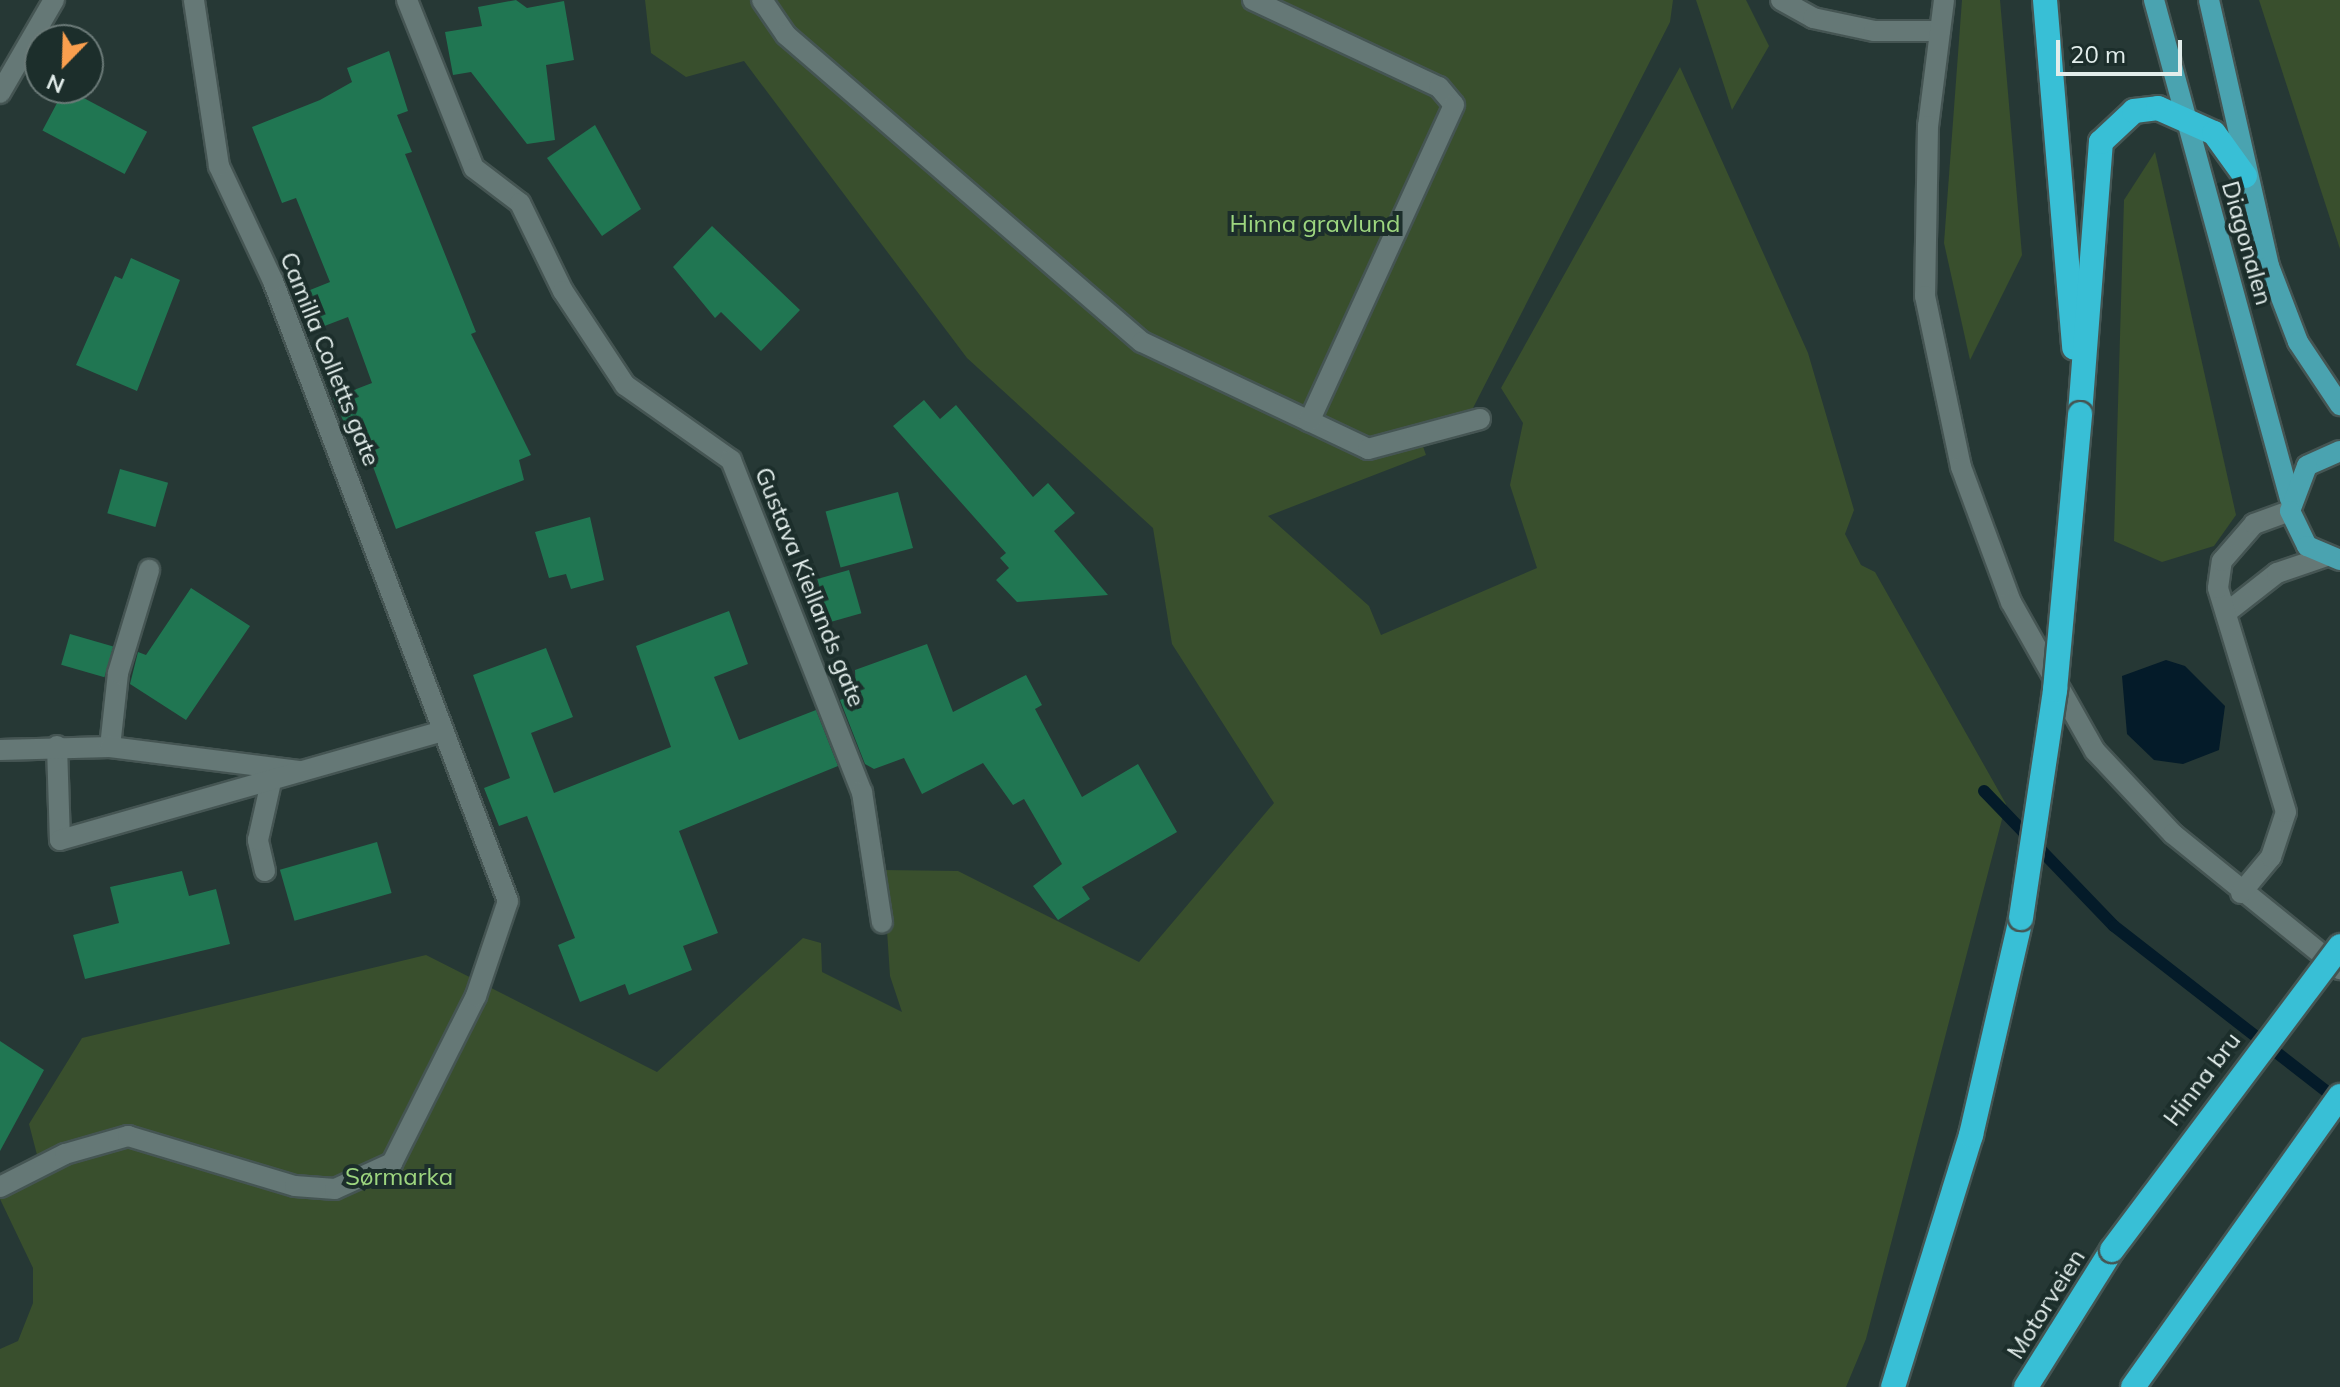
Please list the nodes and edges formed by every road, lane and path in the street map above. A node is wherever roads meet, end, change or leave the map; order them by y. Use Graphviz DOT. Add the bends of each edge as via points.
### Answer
graph roads {
  1 [pos="54,0"];
  2 [pos="194,0"];
  3 [pos="407,0"];
  4 [pos="762,0"];
  5 [pos="1253,0"];
  6 [pos="1781,0"];
  7 [pos="1944,0"];
  8 [pos="2045,0"];
  9 [pos="2154,0"];
  10 [pos="2209,0"];
  11 [pos="1940,31"];
  12 [pos="0,93"];
  13 [pos="2184,115"];
  14 [pos="2245,176"];
  15 [pos="2340,405"];
  16 [pos="2080,414"];
  17 [pos="1480,419"];
  18 [pos="1309,421"];
  19 [pos="2340,451"];
  20 [pos="2290,505"];
  21 [pos="2335,561"];
  22 [pos="149,570"];
  23 [pos="2226,613"];
  24 [pos="439,732"];
  25 [pos="57,746"];
  26 [pos="110,747"];
  27 [pos="0,750"];
  28 [pos="308,772"];
  29 [pos="271,782"];
  30 [pos="265,871"];
  31 [pos="2241,893"];
  32 [pos="882,922"];
  33 [pos="2340,946"];
  34 [pos="2340,969"];
  35 [pos="2340,1096"];
  36 [pos="0,1187"];
  37 [pos="2112,1250"];
  38 [pos="1893,1387"];
  39 [pos="2026,1387"];
  40 [pos="2133,1387"];
  1 -- 12 [label="street"];
  2 -- 24 [label="street, Camilla Colletts gate" via="219,166 273,281 372,536"];
  3 -- 32 [label="street, Gustava Kiellands gate" via="474,168 520,203 563,291 625,385 731,460 862,792"];
  4 -- 18 [label="street" via="786,35 1142,342"];
  5 -- 18 [label="street" via="1439,87 1454,105"];
  6 -- 11 [label="street" via="1813,18 1874,31"];
  7 -- 11 [label="street"];
  8 -- 16 [label="highway"];
  9 -- 13 [label="main road, Diagonalen"];
  10 -- 14 [label="main road, Diagonalen" via="2233,88"];
  11 -- 31 [label="street" via="1928,126 1925,296 1961,467 2011,602 2095,751"];
  13 -- 14 [label="highway" via="2214,133"];
  13 -- 16 [label="highway" via="2134,111 2101,142"];
  13 -- 20 [label="main road, Diagonalen"];
  14 -- 15 [label="main road, Diagonalen" via="2284,308"];
  16 -- 38 [label="highway, bridge" via="2055,690 2021,918 1971,1135"];
  17 -- 18 [label="street" via="1368,449"];
  19 -- 20 [label="main road" via="2307,466"];
  20 -- 21 [label="main road, Diagonalen" via="2296,530"];
  20 -- 23 [label="street" via="2254,524 2222,561 2218,588"];
  21 -- 23 [label="street" via="2277,573"];
  22 -- 26 [label="street" via="118,673"];
  23 -- 31 [label="street" via="2286,812 2271,857"];
  24 -- 28 [label="street"];
  24 -- 36 [label="street, Camilla Colletts gate" via="508,901 476,996 392,1163 335,1189 295,1186 128,1136 65,1154"];
  25 -- 26 [label="street"];
  25 -- 27 [label="street"];
  25 -- 29 [label="street" via="60,840"];
  26 -- 28 [label="street"];
  28 -- 29 [label="street"];
  29 -- 30 [label="street" via="258,840"];
  31 -- 34 [label="street"];
  33 -- 37 [label="highway, Hinna bru, bridge"];
  35 -- 40 [label="highway" via="2184,1308"];
  37 -- 39 [label="highway, Motorveien"];
}
